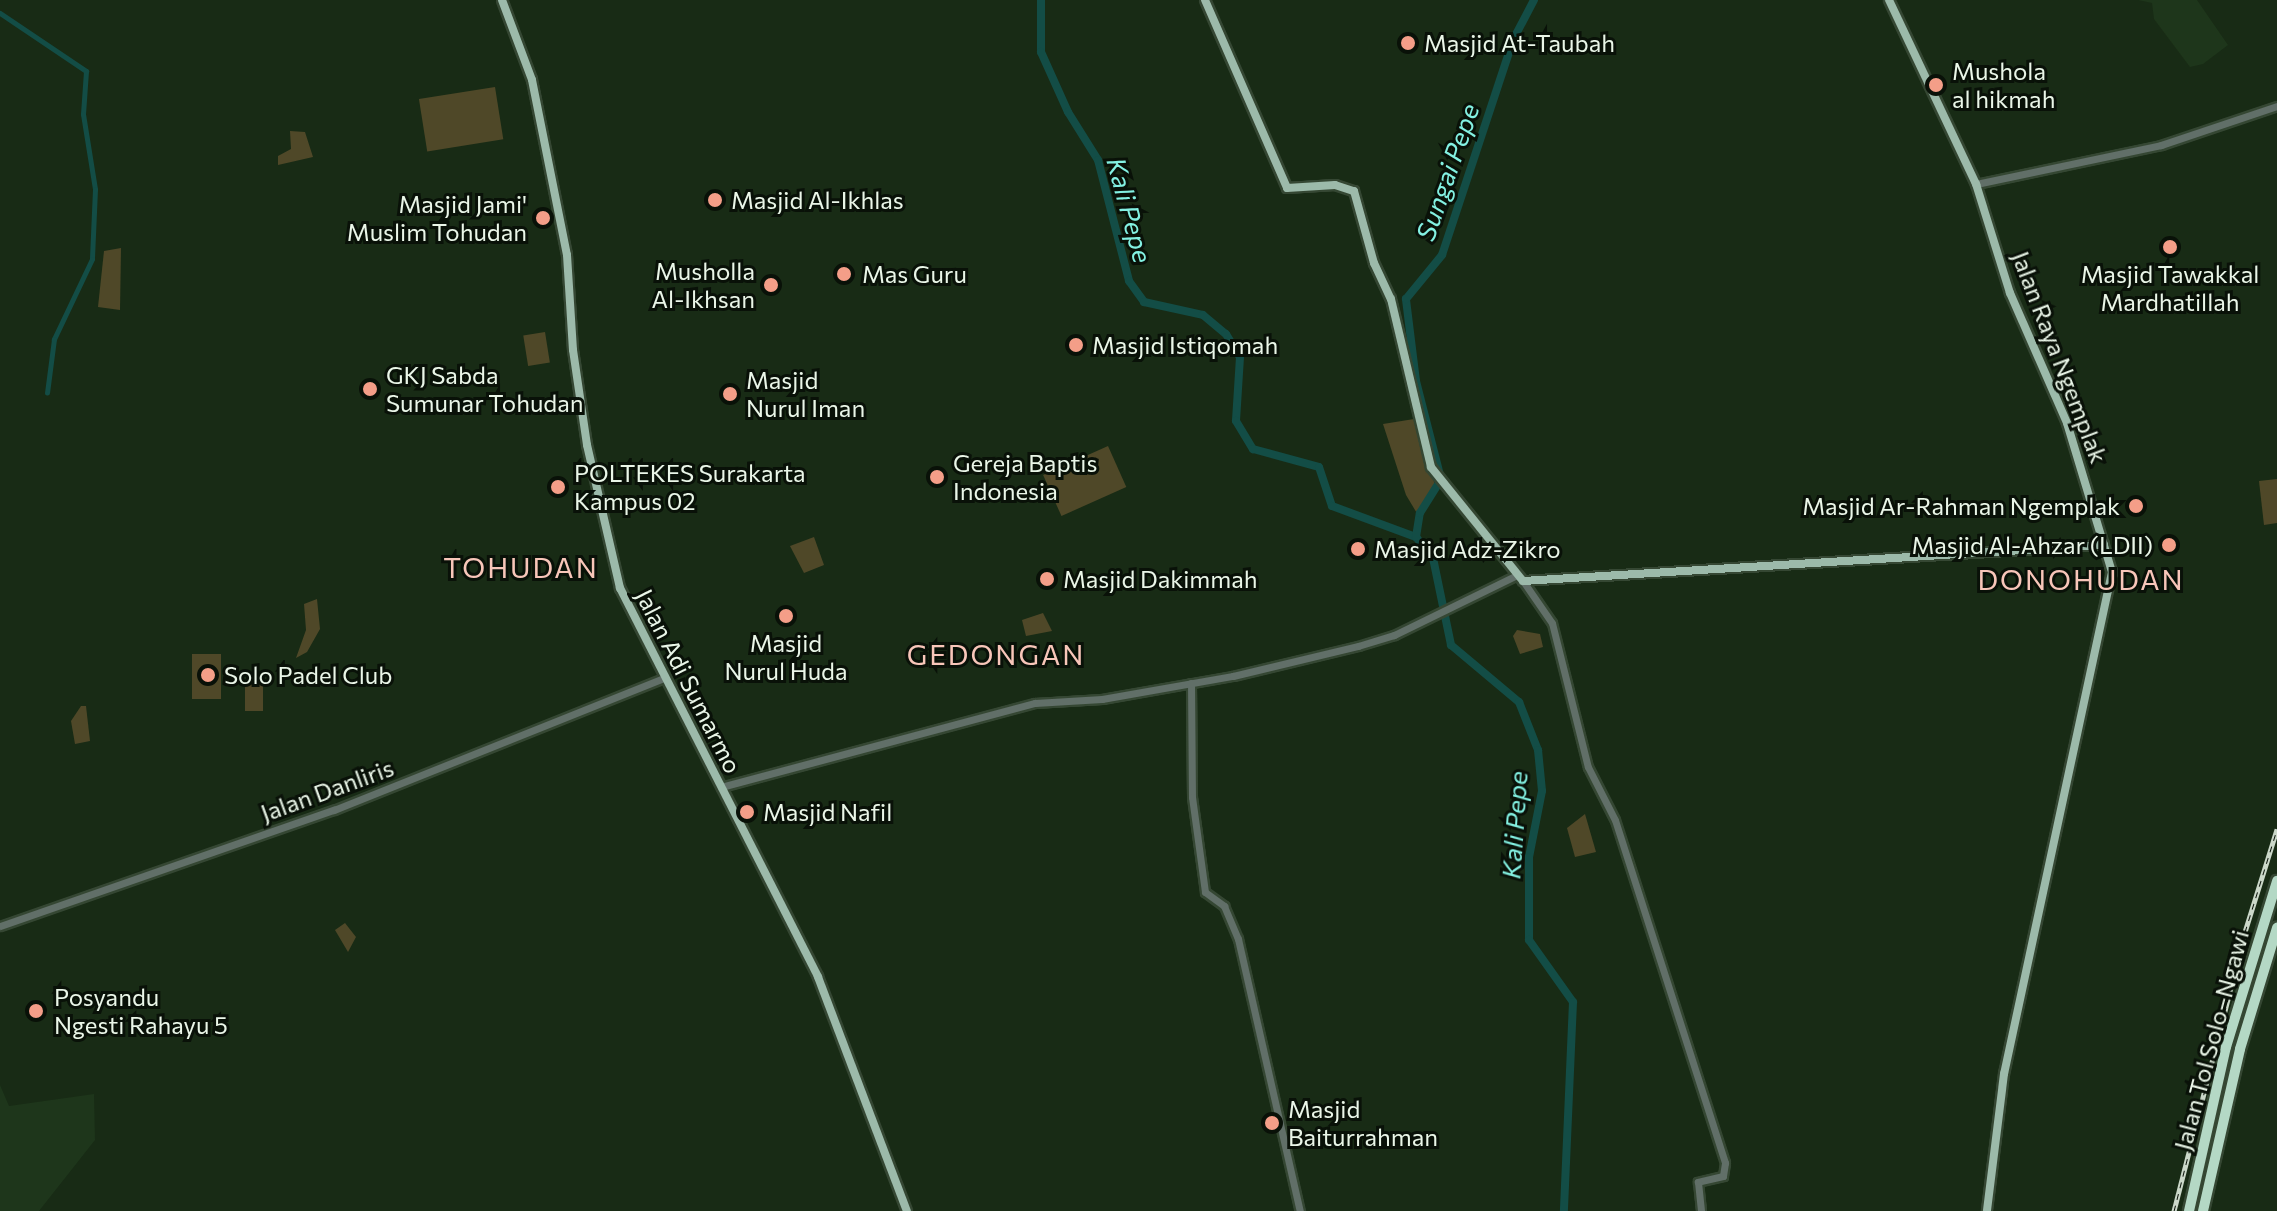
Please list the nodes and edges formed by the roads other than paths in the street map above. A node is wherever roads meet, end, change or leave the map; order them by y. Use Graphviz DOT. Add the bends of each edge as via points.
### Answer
graph roads {
  1 [pos="502,0"];
  2 [pos="1205,0"];
  3 [pos="1889,0"];
  4 [pos="2277,106"];
  5 [pos="1976,184"];
  6 [pos="2104,545"];
  7 [pos="1520,578"];
  8 [pos="664,678"];
  9 [pos="1191,683"];
  10 [pos="721,787"];
  11 [pos="2277,881"];
  12 [pos="0,926"];
  13 [pos="2277,928"];
  14 [pos="907,1211"];
  15 [pos="1300,1211"];
  16 [pos="1701,1211"];
  17 [pos="1987,1211"];
  18 [pos="2189,1211"];
  19 [pos="2203,1211"];
  1 -- 8 [label="main road, Jalan Adi Sumarmo" via="532,80 567,255 587,445 618,581"];
  2 -- 7 [label="main road" via="1287,188 1345,186 1358,198 1442,484"];
  3 -- 5 [label="main road, Jalan Raya Ngemplak"];
  4 -- 5 [label="street" via="2198,133"];
  5 -- 6 [label="main road, Jalan Raya Ngemplak" via="2010,293 2067,423"];
  6 -- 7 [label="main road"];
  6 -- 17 [label="main road, Jalan Raya Ngemplak" via="2112,572 2110,589 2004,1074"];
  7 -- 9 [label="street" via="1358,646"];
  7 -- 16 [label="street" via="1552,623 1588,767 1615,820 1725,1163 1723,1176 1698,1182"];
  8 -- 10 [label="main road, Jalan Adi Sumarmo"];
  8 -- 12 [label="street, Jalan Danliris" via="341,808"];
  9 -- 10 [label="street" via="1102,699 1035,703"];
  9 -- 15 [label="street" via="1192,797 1205,892 1224,906 1238,939"];
  10 -- 14 [label="main road, Jalan Adi Sumarmo" via="831,1005"];
  11 -- 18 [label="highway, Jalan Tol Solo–Ngawi" via="2226,1047"];
  13 -- 19 [label="highway, Jalan Tol Solo–Ngawi" via="2240,1049"];
}
